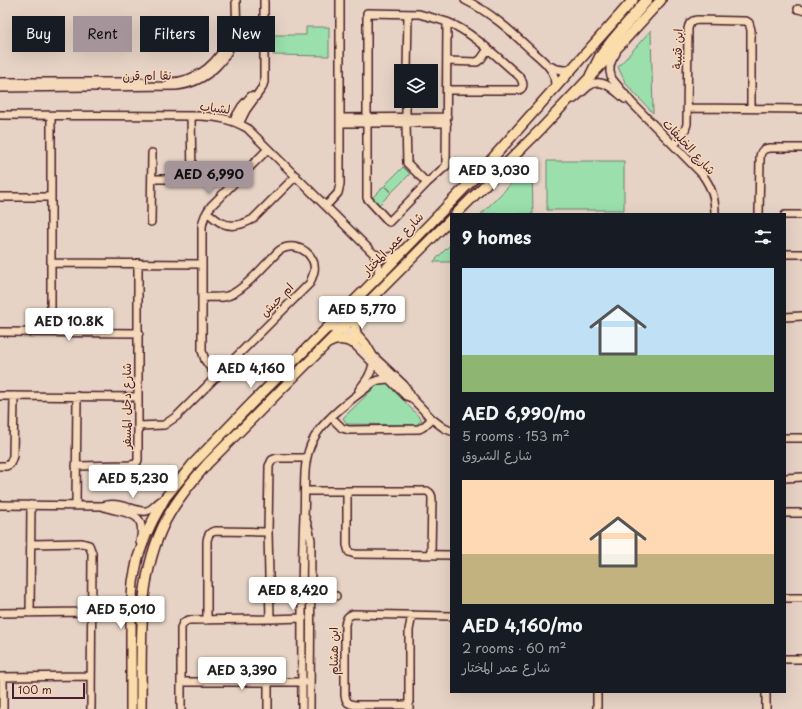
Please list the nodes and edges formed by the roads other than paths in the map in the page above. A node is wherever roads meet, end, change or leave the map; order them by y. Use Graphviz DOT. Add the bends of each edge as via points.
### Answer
graph roads {
  1 [pos="232,0"];
  2 [pos="236,0"];
  3 [pos="259,0"];
  4 [pos="264,0"];
  5 [pos="340,0"];
  6 [pos="465,0"];
  7 [pos="633,0"];
  8 [pos="647,0"];
  9 [pos="661,0"];
  10 [pos="408,14"];
  11 [pos="447,22"];
  12 [pos="622,43"];
  13 [pos="488,49"];
  14 [pos="447,61"];
  15 [pos="407,64"];
  16 [pos="546,64"];
  17 [pos="572,69"];
  18 [pos="591,75"];
  19 [pos="0,82"];
  20 [pos="0,88"];
  21 [pos="555,88"];
  22 [pos="447,90"];
  23 [pos="632,103"];
  24 [pos="406,108"];
  25 [pos="688,108"];
  26 [pos="751,108"];
  27 [pos="802,109"];
  28 [pos="558,111"];
  29 [pos="0,115"];
  30 [pos="51,116"];
  31 [pos="191,116"];
  32 [pos="340,120"];
  33 [pos="447,120"];
  34 [pos="367,121"];
  35 [pos="406,121"];
  36 [pos="236,122"];
  37 [pos="674,145"];
  38 [pos="802,148"];
  39 [pos="268,149"];
  40 [pos="152,153"];
  41 [pos="296,176"];
  42 [pos="152,180"];
  43 [pos="427,183"];
  44 [pos="0,197"];
  45 [pos="51,197"];
  46 [pos="326,206"];
  47 [pos="207,212"];
  48 [pos="457,213"];
  49 [pos="716,213"];
  50 [pos="759,213"];
  51 [pos="786,215"];
  52 [pos="802,215"];
  53 [pos="450,220"];
  54 [pos="152,222"];
  55 [pos="402,252"];
  56 [pos="374,254"];
  57 [pos="786,254"];
  58 [pos="802,254"];
  59 [pos="51,263"];
  60 [pos="138,263"];
  61 [pos="202,264"];
  62 [pos="376,279"];
  63 [pos="202,298"];
  64 [pos="358,312"];
  65 [pos="342,314"];
  66 [pos="802,316"];
  67 [pos="786,317"];
  68 [pos="327,328"];
  69 [pos="342,329"];
  70 [pos="0,332"];
  71 [pos="51,332"];
  72 [pos="138,333"];
  73 [pos="353,343"];
  74 [pos="326,345"];
  75 [pos="372,359"];
  76 [pos="217,377"];
  77 [pos="388,379"];
  78 [pos="0,396"];
  79 [pos="14,396"];
  80 [pos="77,396"];
  81 [pos="138,397"];
  82 [pos="412,398"];
  83 [pos="353,399"];
  84 [pos="331,417"];
  85 [pos="432,419"];
  86 [pos="138,426"];
  87 [pos="450,431"];
  88 [pos="786,438"];
  89 [pos="802,438"];
  90 [pos="306,458"];
  91 [pos="0,466"];
  92 [pos="76,466"];
  93 [pos="786,478"];
  94 [pos="802,478"];
  95 [pos="305,491"];
  96 [pos="347,491"];
  97 [pos="166,498"];
  98 [pos="0,505"];
  99 [pos="31,505"];
  100 [pos="76,505"];
  101 [pos="102,506"];
  102 [pos="786,513"];
  103 [pos="802,513"];
  104 [pos="304,515"];
  105 [pos="268,532"];
  106 [pos="31,544"];
  107 [pos="140,551"];
  108 [pos="431,554"];
  109 [pos="450,555"];
  110 [pos="311,556"];
  111 [pos="303,557"];
  112 [pos="311,596"];
  113 [pos="336,596"];
  114 [pos="786,598"];
  115 [pos="802,598"];
  116 [pos="91,612"];
  117 [pos="0,613"];
  118 [pos="30,613"];
  119 [pos="412,615"];
  120 [pos="450,616"];
  121 [pos="302,618"];
  122 [pos="270,619"];
  123 [pos="207,620"];
  124 [pos="786,659"];
  125 [pos="802,659"];
  126 [pos="92,676"];
  127 [pos="2,677"];
  128 [pos="181,682"];
  129 [pos="268,682"];
  130 [pos="302,682"];
  131 [pos="310,682"];
  132 [pos="597,693"];
  133 [pos="766,693"];
  134 [pos="409,707"];
  135 [pos="3,709"];
  136 [pos="91,709"];
  137 [pos="131,709"];
  138 [pos="141,709"];
  139 [pos="181,709"];
  140 [pos="268,709"];
  141 [pos="302,709"];
  142 [pos="310,709"];
  143 [pos="597,709"];
  144 [pos="766,709"];
  1 -- 19 [label="street, نقا ام قرن" via="231,24 224,48 209,67 190,78 178,82"];
  2 -- 20 [label="street, نقا ام قرن" via="236,28 229,50 207,75 183,86"];
  3 -- 36 [label="street" via="260,81 242,106"];
  4 -- 36 [label="street" via="264,82"];
  5 -- 32 [label="street"];
  6 -- 16 [label="street" via="494,18"];
  7 -- 17 [label="main road, شارع عمر المختار"];
  8 -- 18 [label="highway" via="600,57"];
  9 -- 12 [label="main road"];
  10 -- 11 [label="street" via="419,14"];
  10 -- 15 [label="street"];
  10 -- 34 [label="street" via="368,13"];
  11 -- 13 [label="street" via="466,32"];
  11 -- 14 [label="street"];
  12 -- 18 [label="main road"];
  12 -- 23 [label="street, شارع الخليفات" via="612,60 610,72 612,79"];
  13 -- 14 [label="street" via="477,62"];
  13 -- 22 [label="street" via="520,77 523,82 522,89"];
  14 -- 22 [label="street"];
  16 -- 17 [label="street" via="557,70"];
  16 -- 21 [label="street" via="552,70"];
  17 -- 21 [label="main road, شارع عمر المختار"];
  18 -- 28 [label="main road"];
  21 -- 55 [label="main road, شارع عمر المختار" via="482,170"];
  22 -- 33 [label="street"];
  23 -- 28 [label="street, شارع الخليفات" via="606,84 594,83"];
  23 -- 37 [label="street, شارع الخليفات"];
  24 -- 35 [label="street"];
  25 -- 26 [label="street"];
  25 -- 26 [label="street, ابن قتيبة" via="688,29 690,23 697,20 749,23"];
  25 -- 37 [label="street, ابن قتيبة" via="686,130"];
  26 -- 27 [label="street"];
  28 -- 48 [label="main road"];
  29 -- 30 [label="street, لشباب"];
  30 -- 31 [label="street, لشباب"];
  30 -- 45 [label="street"];
  31 -- 36 [label="street, لشباب" via="220,117"];
  31 -- 42 [label="street" via="192,179"];
  32 -- 34 [label="street"];
  32 -- 46 [label="street" via="340,184 338,193"];
  33 -- 35 [label="street"];
  33 -- 43 [label="street" via="446,166"];
  34 -- 35 [label="street"];
  34 -- 43 [label="street" via="367,198 389,222"];
  35 -- 43 [label="street" via="407,163"];
  36 -- 39 [label="street, لشباب" via="247,128"];
  37 -- 49 [label="street, شارع الخليفات" via="708,183 714,197"];
  38 -- 50 [label="street" via="769,148 760,154"];
  39 -- 41 [label="street, لشباب"];
  39 -- 47 [label="street"];
  40 -- 42 [label="street"];
  41 -- 46 [label="street, لشباب"];
  41 -- 47 [label="street" via="253,219 239,224 226,224"];
  42 -- 54 [label="street"];
  44 -- 45 [label="street"];
  45 -- 59 [label="street"];
  46 -- 56 [label="street, لشباب"];
  47 -- 61 [label="street" via="202,227"];
  51 -- 52 [label="street"];
  53 -- 64 [label="main road, شارع عمر المختار"];
  55 -- 56 [label="street" via="387,258"];
  55 -- 62 [label="main road, شارع عمر المختار"];
  56 -- 62 [label="street" via="379,266"];
  57 -- 58 [label="street"];
  59 -- 60 [label="street"];
  59 -- 71 [label="street"];
  60 -- 61 [label="street"];
  60 -- 72 [label="street, شارع دحل المسفر"];
  61 -- 63 [label="street"];
  62 -- 65 [label="main road, شارع عمر المختار"];
  63 -- 76 [label="street" via="202,351 207,364"];
  63 -- 76 [label="street, ام حيش" via="231,295 244,286 278,251 288,247 303,249 309,254 314,265 314,274 310,282"];
  64 -- 69 [label="main road, شارع عمر المختار"];
  64 -- 75 [label="main road" via="356,334 365,344"];
  65 -- 68 [label="main road, شارع عمر المختار"];
  65 -- 69 [label="street"];
  66 -- 67 [label="street"];
  68 -- 69 [label="street"];
  68 -- 97 [label="main road, شارع عمر المختار" via="192,465"];
  69 -- 73 [label="street"];
  69 -- 74 [label="main road, شارع عمر المختار"];
  69 -- 75 [label="street" via="349,330"];
  70 -- 71 [label="street"];
  71 -- 72 [label="street"];
  72 -- 81 [label="street, شارع دحل المسفر"];
  73 -- 74 [label="main road" via="340,339"];
  73 -- 75 [label="street"];
  74 -- 138 [label="main road, شارع عمر المختار" via="208,463 189,484 166,519 151,558 145,588 142,614"];
  75 -- 77 [label="street"];
  75 -- 82 [label="street" via="404,385"];
  75 -- 83 [label="street" via="371,372"];
  76 -- 86 [label="street, ام حيش" via="172,420 161,425"];
  77 -- 82 [label="street" via="403,394"];
  77 -- 83 [label="street" via="374,382"];
  78 -- 79 [label="street"];
  79 -- 80 [label="street"];
  79 -- 91 [label="street" via="13,456 10,464"];
  80 -- 81 [label="street"];
  80 -- 92 [label="street"];
  81 -- 86 [label="street, شارع دحل المسفر"];
  82 -- 85 [label="street"];
  83 -- 84 [label="street"];
  84 -- 85 [label="street" via="342,428 349,430 419,429"];
  84 -- 90 [label="street" via="317,432"];
  85 -- 87 [label="street"];
  86 -- 92 [label="street, شارع دحل المسفر" via="136,464"];
  88 -- 89 [label="street"];
  90 -- 95 [label="street"];
  90 -- 105 [label="street" via="277,458 270,462"];
  92 -- 100 [label="street"];
  93 -- 94 [label="street"];
  95 -- 96 [label="street"];
  95 -- 104 [label="street"];
  96 -- 108 [label="street" via="349,552"];
  96 -- 108 [label="street" via="430,492"];
  97 -- 101 [label="street" via="146,511 115,504"];
  97 -- 107 [label="main road, شارع عمر المختار"];
  98 -- 99 [label="street"];
  99 -- 100 [label="street"];
  99 -- 106 [label="street"];
  100 -- 101 [label="street"];
  101 -- 107 [label="street" via="127,512 137,518 142,528"];
  102 -- 103 [label="street"];
  104 -- 110 [label="street" via="310,535"];
  104 -- 111 [label="street"];
  105 -- 122 [label="street"];
  105 -- 123 [label="street" via="209,533"];
  106 -- 116 [label="street" via="89,545 92,553"];
  106 -- 118 [label="street"];
  107 -- 137 [label="main road, شارع عمر المختار" via="132,598"];
  108 -- 109 [label="street"];
  110 -- 111 [label="street"];
  110 -- 112 [label="street"];
  111 -- 121 [label="street"];
  112 -- 113 [label="street"];
  112 -- 131 [label="street"];
  114 -- 115 [label="street"];
  116 -- 118 [label="street"];
  116 -- 126 [label="street"];
  117 -- 118 [label="street"];
  119 -- 120 [label="street, ابن هشام"];
  119 -- 134 [label="street" via="409,630"];
  119 -- 134 [label="street, ابن هشام" via="353,614 349,615 345,625 345,695 348,703"];
  121 -- 122 [label="street"];
  121 -- 130 [label="street"];
  122 -- 123 [label="street"];
  123 -- 128 [label="street" via="186,620 182,625"];
  124 -- 125 [label="street"];
  126 -- 127 [label="street"];
  126 -- 136 [label="street"];
  127 -- 135 [label="street"];
  128 -- 129 [label="street"];
  128 -- 139 [label="street"];
  129 -- 130 [label="street"];
  129 -- 140 [label="street"];
  130 -- 131 [label="street"];
  130 -- 141 [label="street"];
  131 -- 142 [label="street"];
  132 -- 143 [label="street"];
  133 -- 144 [label="street"];
}
